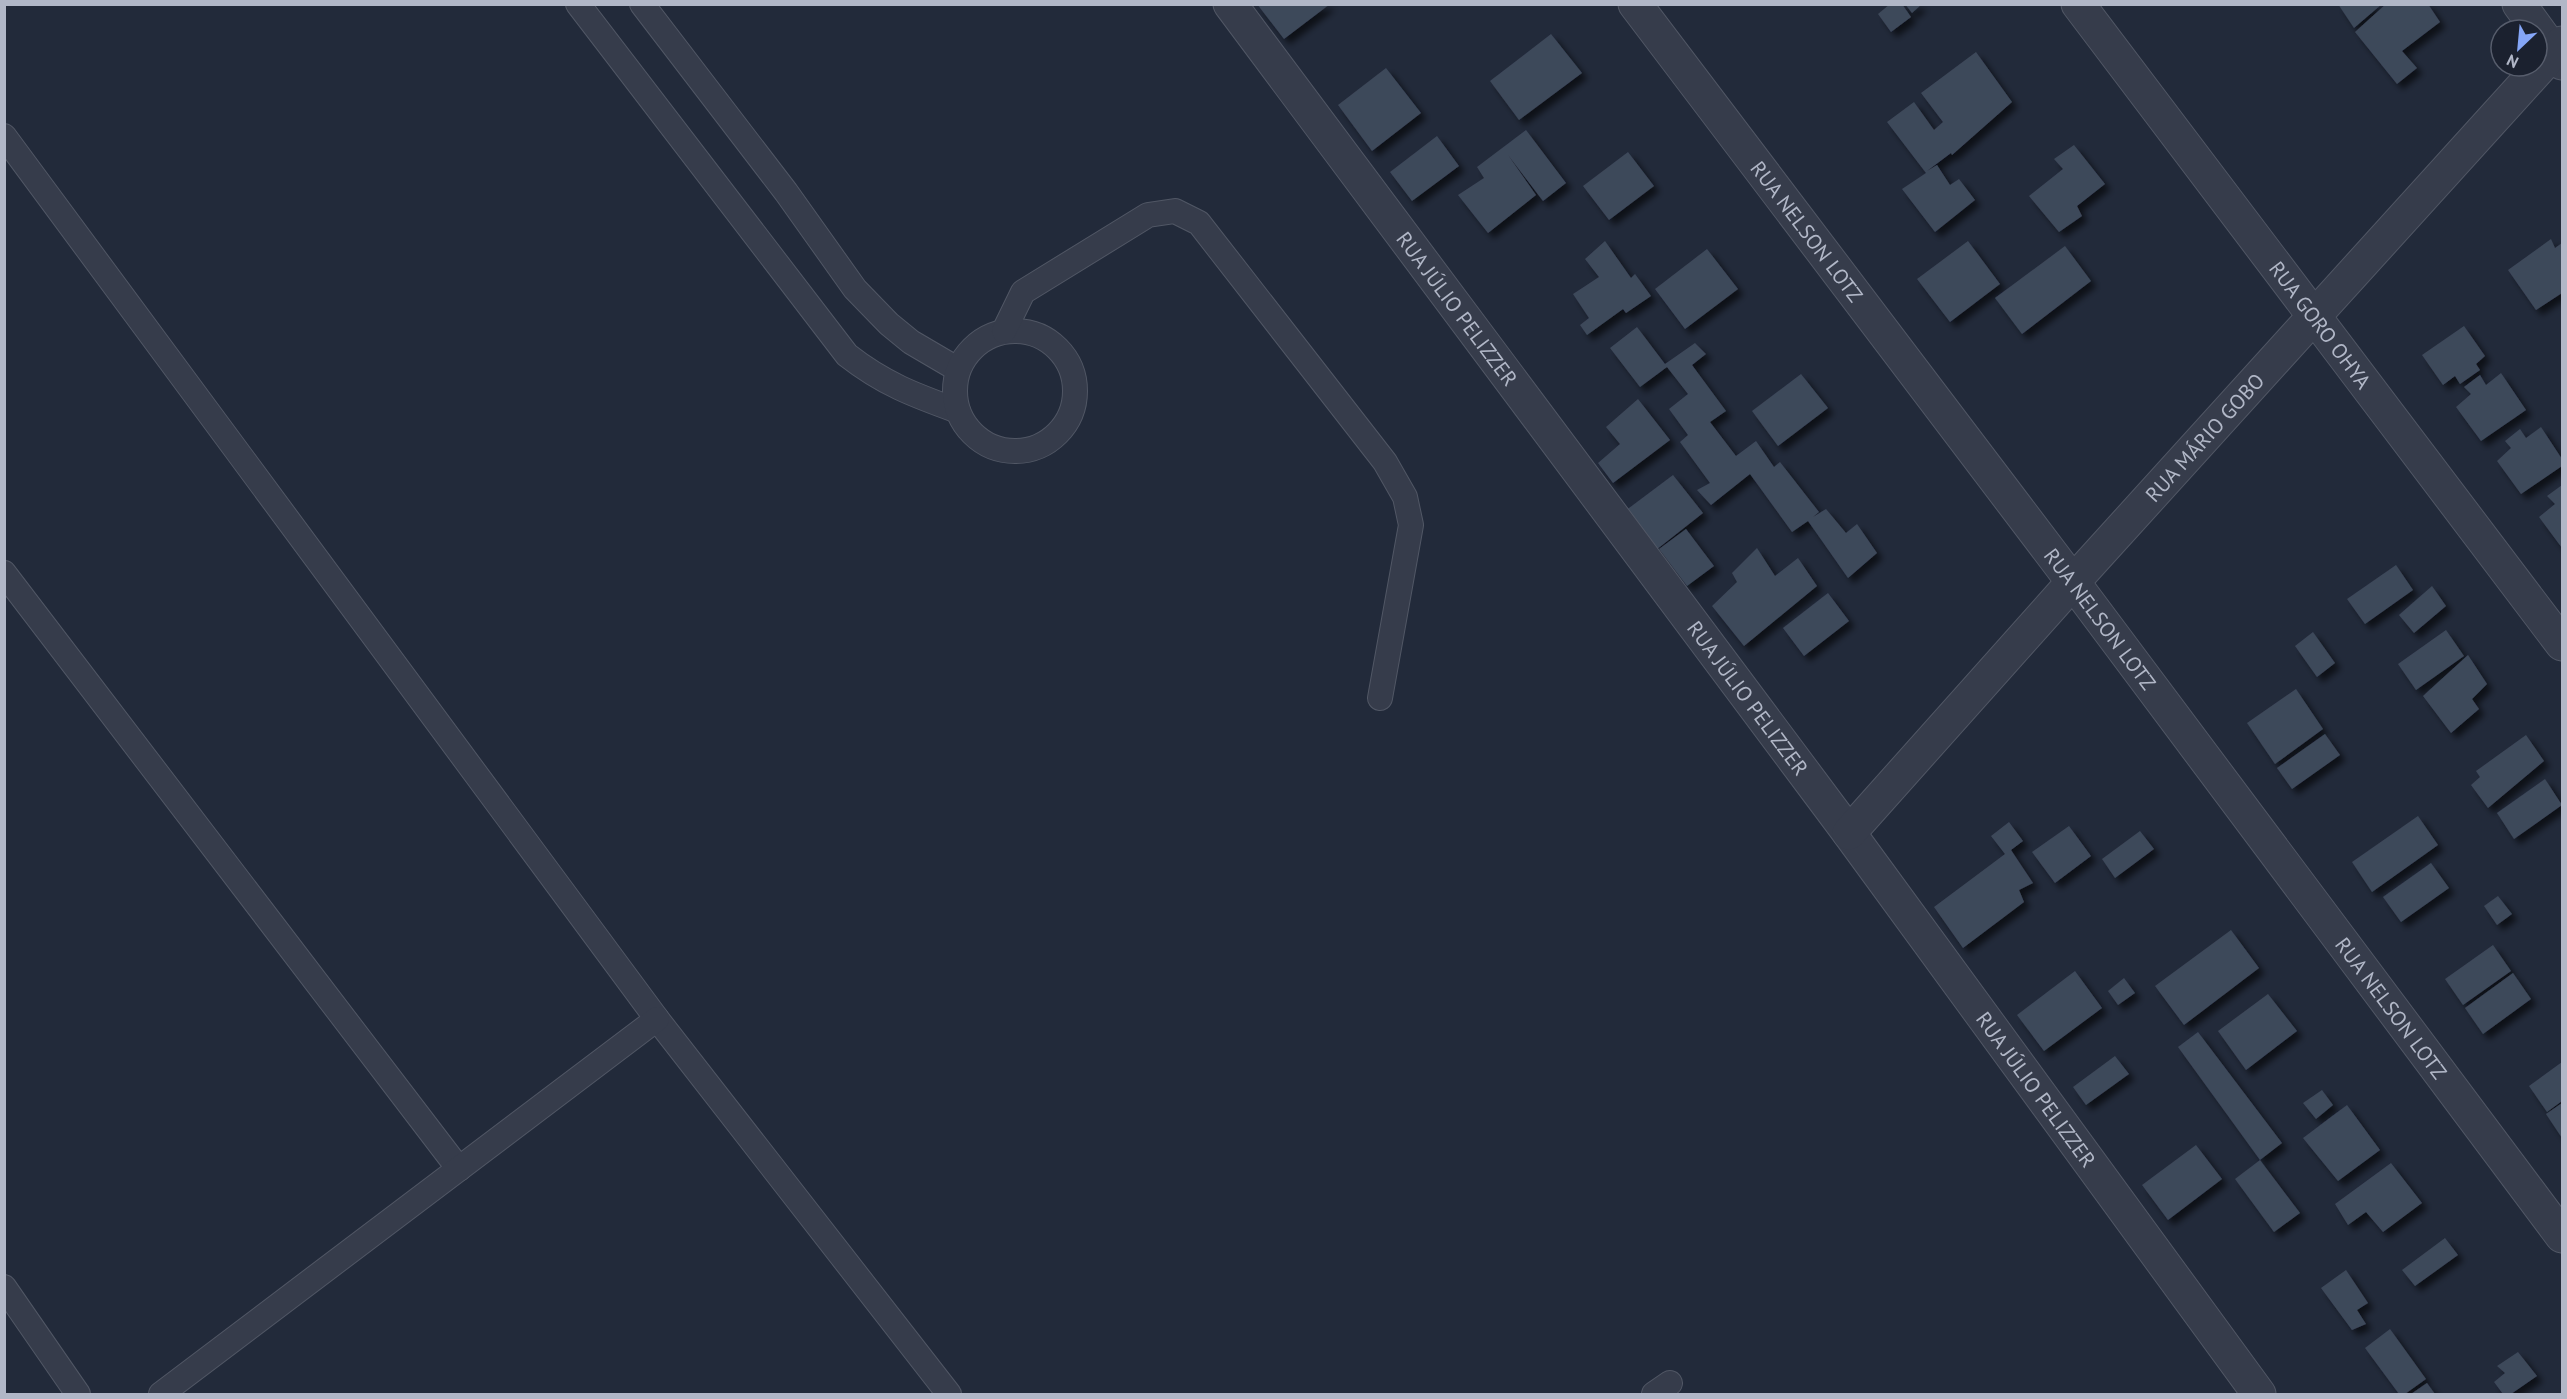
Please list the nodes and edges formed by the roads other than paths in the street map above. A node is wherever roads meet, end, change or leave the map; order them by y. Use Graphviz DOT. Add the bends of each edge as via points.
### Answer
graph roads {
  1 [pos="578,4"];
  2 [pos="642,4"];
  3 [pos="1230,4"];
  4 [pos="1635,4"];
  5 [pos="2078,4"];
  6 [pos="2519,4"];
  7 [pos="2560,53"];
  8 [pos="4,136"];
  9 [pos="2314,315"];
  10 [pos="1004,331"];
  11 [pos="957,369"];
  12 [pos="958,411"];
  13 [pos="4,573"];
  14 [pos="2073,582"];
  15 [pos="2562,644"];
  16 [pos="1380,698"];
  17 [pos="1849,833"];
  18 [pos="657,1019"];
  19 [pos="459,1169"];
  20 [pos="2562,1236"];
  21 [pos="4,1287"];
  22 [pos="78,1395"];
  23 [pos="161,1395"];
  24 [pos="949,1395"];
  25 [pos="2259,1395"];
  1 -- 12 [label="lane" via="847,355 872,375"];
  2 -- 11 [label="lane" via="855,289 911,342"];
  3 -- 17 [label="street, RUA JÚLIO PELIZZER"];
  4 -- 14 [label="street, RUA NELSON LOTZ"];
  5 -- 9 [label="street, RUA GORO OHYA"];
  6 -- 7 [label="street"];
  7 -- 9 [label="street, RUA MÁRIO GOBO"];
  8 -- 18 [label="lane"];
  9 -- 14 [label="street, RUA MÁRIO GOBO"];
  9 -- 15 [label="street, RUA GORO OHYA"];
  10 -- 11 [label="lane" via="985,338 968,351"];
  10 -- 12 [label="lane" via="1026,331 1046,339 1062,352 1076,391 1072,412 1061,430 1045,444 1025,450 1004,450 984,443 968,429"];
  10 -- 16 [label="lane" via="1023,292 1148,215 1175,211 1199,223 1385,462 1405,497 1411,525"];
  11 -- 12 [label="lane" via="954,390"];
  13 -- 19 [label="lane"];
  14 -- 17 [label="street, RUA MÁRIO GOBO"];
  14 -- 20 [label="street, RUA NELSON LOTZ"];
  17 -- 25 [label="street, RUA JÚLIO PELIZZER"];
  18 -- 19 [label="lane"];
  18 -- 24 [label="lane"];
  19 -- 23 [label="lane"];
  21 -- 22 [label="lane"];
}
